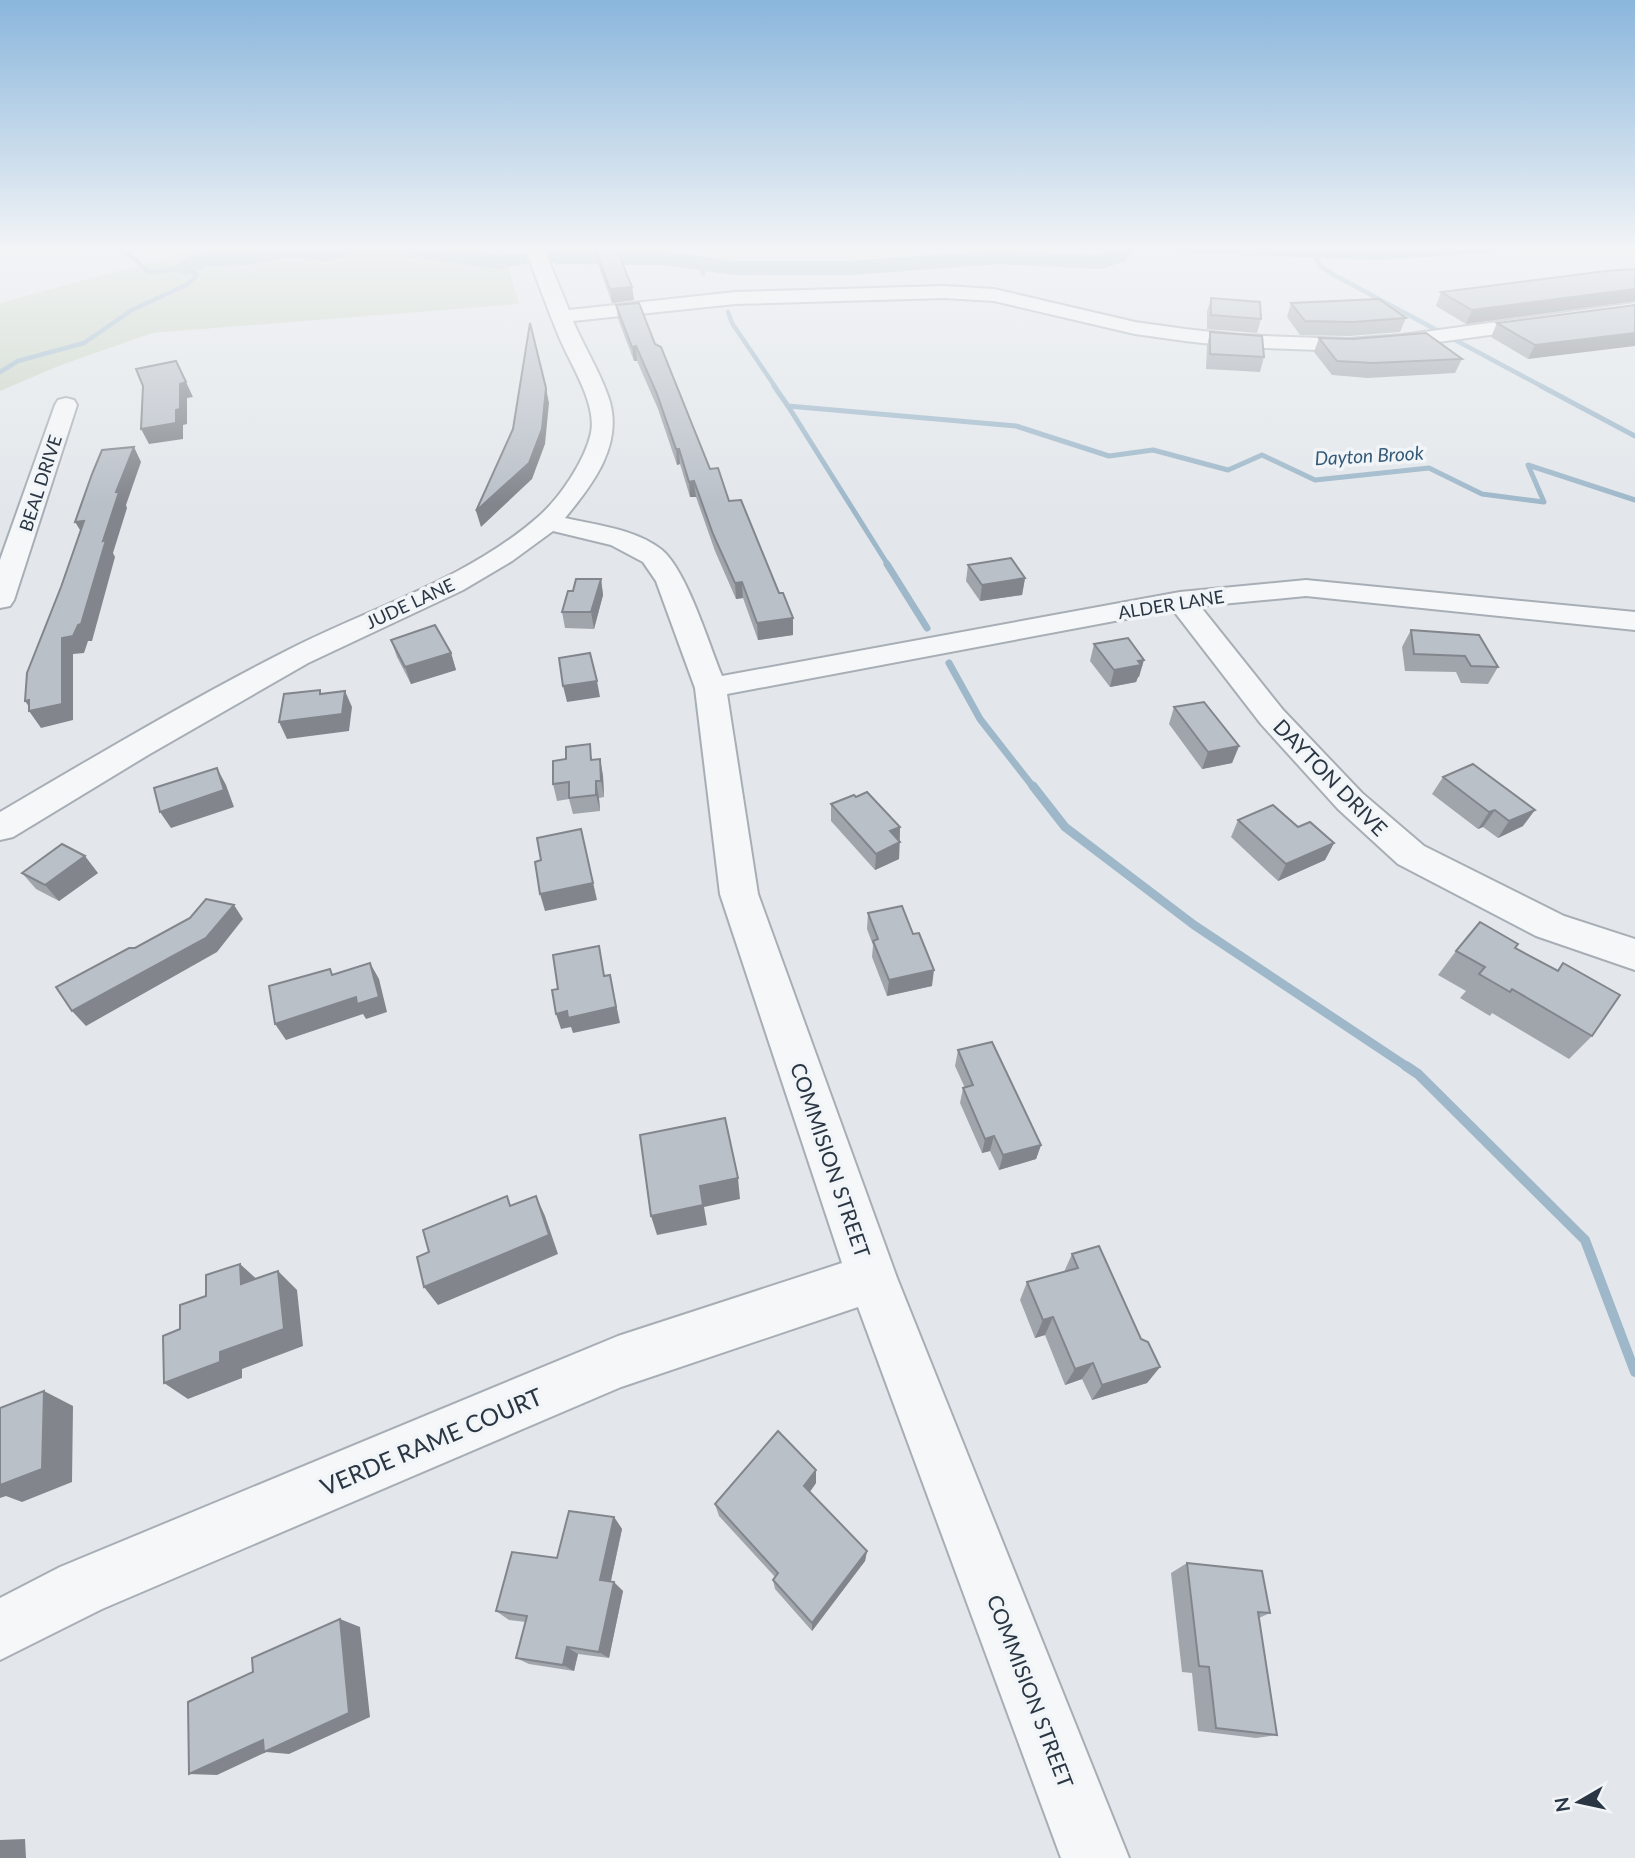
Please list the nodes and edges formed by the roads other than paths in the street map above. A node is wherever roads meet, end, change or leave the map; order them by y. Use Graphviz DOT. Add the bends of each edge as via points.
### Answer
graph roads {
  1 [pos="568,332"];
  2 [pos="1165,332"];
  3 [pos="1471,332"];
  4 [pos="65,405"];
  5 [pos="548,522"];
  6 [pos="8,559"];
  7 [pos="0,600"];
  8 [pos="1180,600"];
  9 [pos="1635,621"];
  10 [pos="711,688"];
  11 [pos="8,811"];
  12 [pos="1635,955"];
  13 [pos="872,1278"];
  14 [pos="0,1630"];
  15 [pos="1095,1858"];
  1 -- 5 [label="street, JUDE LANE" via="598,397 603,432 583,480"];
  2 -- 3 [label="street" via="1239,341 1348,345"];
  4 -- 6 [label="street, BEAL DRIVE"];
  5 -- 10 [label="street, COMMISION STREET" via="620,538 653,556 670,582"];
  5 -- 11 [label="street, JUDE LANE" via="453,584 297,657 136,747"];
  6 -- 7 [label="street, BEAL DRIVE"];
  8 -- 9 [label="street, ALDER LANE" via="1306,588"];
  8 -- 10 [label="street, ALDER LANE"];
  8 -- 12 [label="street, DAYTON DRIVE" via="1272,717 1349,802 1411,855 1550,926"];
  10 -- 13 [label="street, COMMISION STREET" via="739,894"];
  13 -- 14 [label="street, VERDE RAME COURT" via="618,1362 94,1583"];
  13 -- 15 [label="street, COMMISION STREET"];
}
